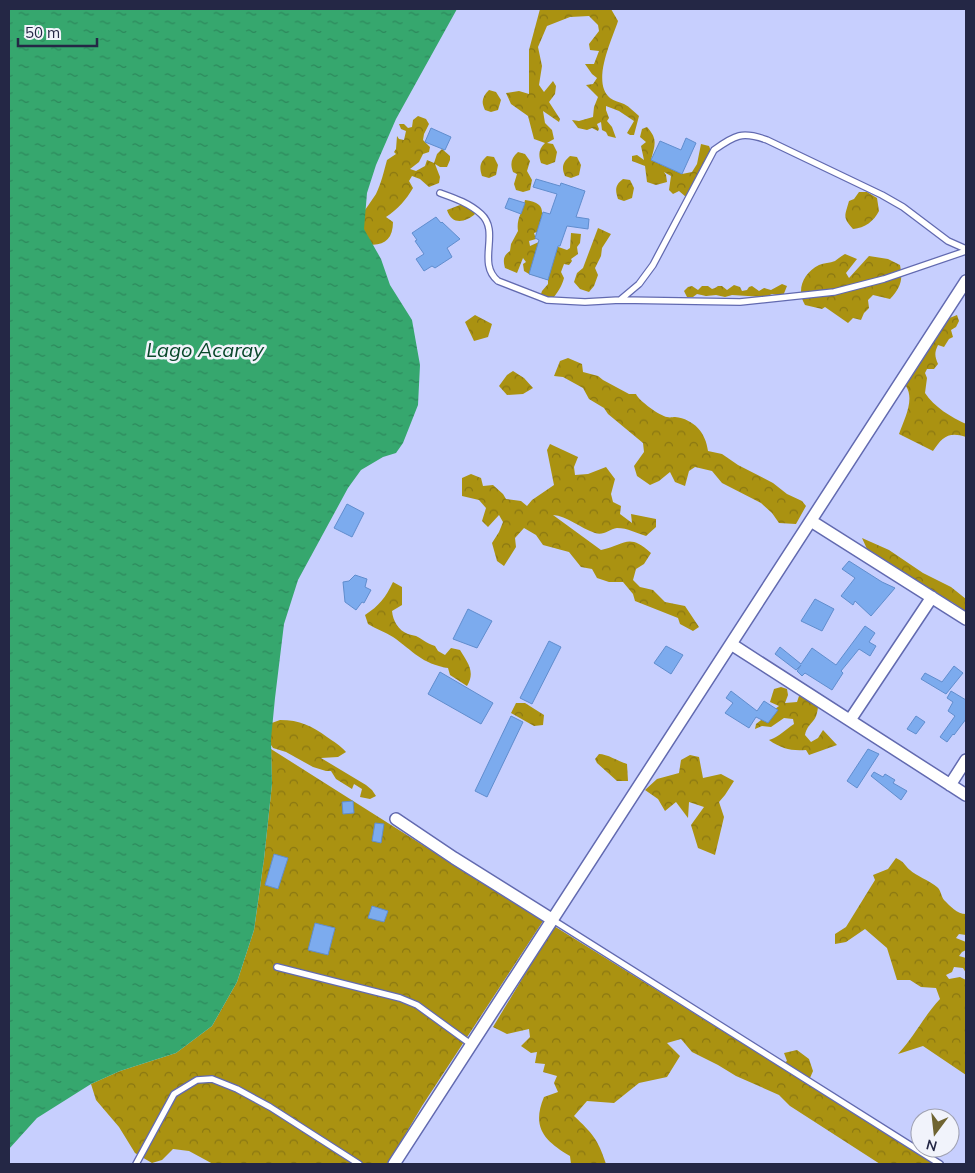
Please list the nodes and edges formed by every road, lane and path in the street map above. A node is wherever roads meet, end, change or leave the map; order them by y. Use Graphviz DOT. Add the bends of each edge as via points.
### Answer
graph roads {
  1 [pos="440,193"];
  2 [pos="966,250"];
  3 [pos="966,281"];
  4 [pos="620,300"];
  5 [pos="811,521"];
  6 [pos="932,597"];
  7 [pos="966,619"];
  8 [pos="731,644"];
  9 [pos="850,720"];
  10 [pos="966,760"];
  11 [pos="950,785"];
  12 [pos="966,795"];
  13 [pos="396,819"];
  14 [pos="553,920"];
  15 [pos="277,967"];
  16 [pos="472,1045"];
  17 [pos="136,1164"];
  18 [pos="359,1164"];
  19 [pos="394,1164"];
  20 [pos="940,1164"];
  1 -- 4 [label="lane" via="463,202 487,221 490,228 490,272 498,281 547,300"];
  2 -- 4 [label="lane" via="884,279 834,292 740,302"];
  2 -- 4 [label="lane" via="882,195 751,134 726,142 714,150 654,265"];
  3 -- 5 [label="street"];
  5 -- 6 [label="street"];
  5 -- 8 [label="street"];
  6 -- 7 [label="street"];
  6 -- 9 [label="street"];
  8 -- 9 [label="street"];
  8 -- 14 [label="street"];
  9 -- 11 [label="street"];
  10 -- 11 [label="street"];
  11 -- 12 [label="street"];
  13 -- 14 [label="street"];
  14 -- 16 [label="street"];
  14 -- 20 [label="lane"];
  15 -- 16 [label="lane" via="400,998 417,1005"];
  16 -- 19 [label="street"];
  17 -- 18 [label="lane" via="174,1094 198,1080 212,1078 270,1107"];
}
